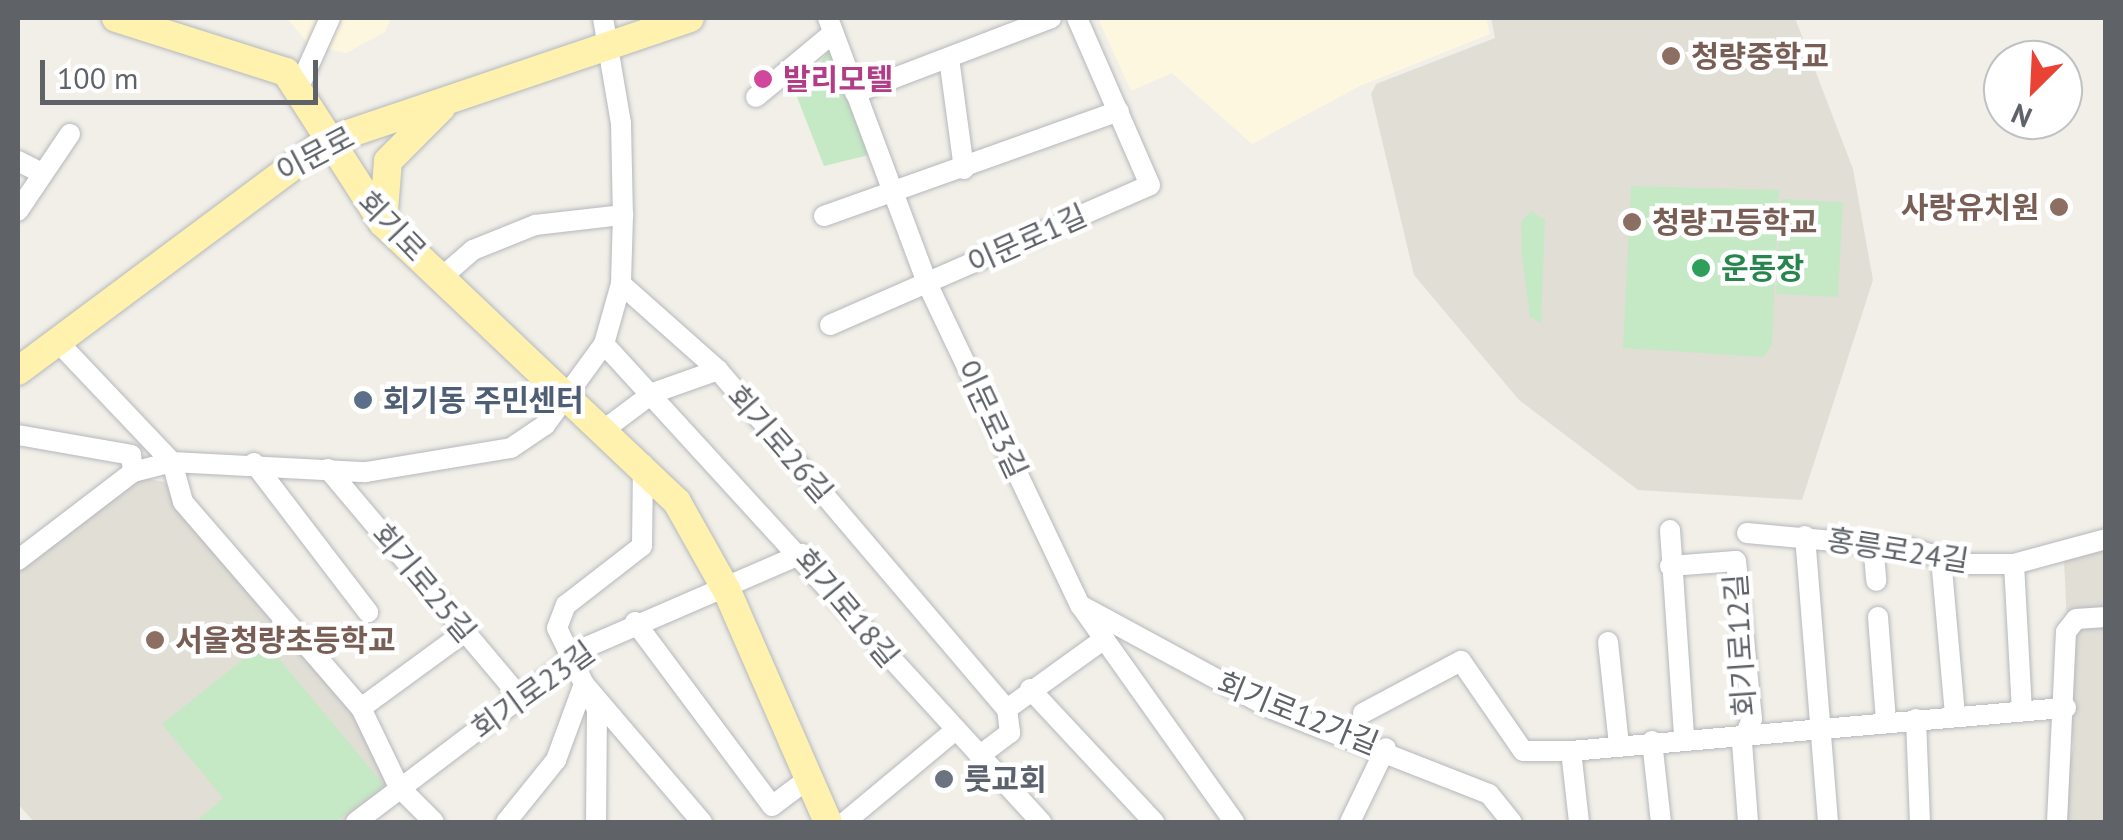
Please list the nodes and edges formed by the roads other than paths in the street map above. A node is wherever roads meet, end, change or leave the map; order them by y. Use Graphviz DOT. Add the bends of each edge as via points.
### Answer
graph roads {
  1 [pos="116,18"];
  2 [pos="330,18"];
  3 [pos="603,18"];
  4 [pos="690,18"];
  5 [pos="1050,18"];
  6 [pos="1078,18"];
  7 [pos="172,25"];
  8 [pos="831,25"];
  9 [pos="613,45"];
  10 [pos="949,58"];
  11 [pos="299,87"];
  12 [pos="856,93"];
  13 [pos="756,97"];
  14 [pos="444,104"];
  15 [pos="1119,112"];
  16 [pos="70,134"];
  17 [pos="327,141"];
  18 [pos="18,161"];
  19 [pos="964,169"];
  20 [pos="38,171"];
  21 [pos="892,194"];
  22 [pos="18,211"];
  23 [pos="623,215"];
  24 [pos="824,216"];
  25 [pos="383,223"];
  26 [pos="442,277"];
  27 [pos="621,284"];
  28 [pos="927,284"];
  29 [pos="830,325"];
  30 [pos="58,342"];
  31 [pos="604,344"];
  32 [pos="718,370"];
  33 [pos="18,371"];
  34 [pos="567,391"];
  35 [pos="653,393"];
  36 [pos="605,429"];
  37 [pos="18,435"];
  38 [pos="172,462"];
  39 [pos="254,464"];
  40 [pos="643,464"];
  41 [pos="328,469"];
  42 [pos="134,472"];
  43 [pos="1670,530"];
  44 [pos="1747,533"];
  45 [pos="1804,536"];
  46 [pos="2106,539"];
  47 [pos="1874,544"];
  48 [pos="802,554"];
  49 [pos="1941,558"];
  50 [pos="18,560"];
  51 [pos="2014,564"];
  52 [pos="1670,566"];
  53 [pos="1876,580"];
  54 [pos="727,591"];
  55 [pos="1080,605"];
  56 [pos="368,612"];
  57 [pos="1878,617"];
  58 [pos="2106,617"];
  59 [pos="635,622"];
  60 [pos="465,632"];
  61 [pos="1104,638"];
  62 [pos="1608,642"];
  63 [pos="567,665"];
  64 [pos="584,684"];
  65 [pos="1030,689"];
  66 [pos="519,696"];
  67 [pos="361,708"];
  68 [pos="2066,708"];
  69 [pos="1007,709"];
  70 [pos="2022,710"];
  71 [pos="1955,716"];
  72 [pos="1916,719"];
  73 [pos="1886,722"];
  74 [pos="1359,726"];
  75 [pos="1822,727"];
  76 [pos="1745,732"];
  77 [pos="952,733"];
  78 [pos="1684,738"];
  79 [pos="1652,741"];
  80 [pos="1618,745"];
  81 [pos="1386,748"];
  82 [pos="1571,751"];
  83 [pos="979,756"];
  84 [pos="804,782"];
  85 [pos="400,787"];
  86 [pos="356,822"];
  87 [pos="434,822"];
  88 [pos="506,822"];
  89 [pos="596,822"];
  90 [pos="702,822"];
  91 [pos="828,822"];
  92 [pos="845,822"];
  93 [pos="1041,822"];
  94 [pos="1154,822"];
  95 [pos="1234,822"];
  96 [pos="1350,822"];
  97 [pos="1512,822"];
  98 [pos="1579,822"];
  99 [pos="1661,822"];
  100 [pos="1748,822"];
  101 [pos="1828,822"];
  102 [pos="1920,822"];
  103 [pos="2057,822"];
  1 -- 7 [label="main road, 회기로"];
  2 -- 11 [label="street"];
  3 -- 9 [label="street"];
  4 -- 9 [label="main road, 이문로"];
  5 -- 10 [label="street"];
  6 -- 15 [label="street, 이문로1길"];
  7 -- 11 [label="main road, 회기로" via="269,63"];
  8 -- 12 [label="street, 이문로3길"];
  8 -- 13 [label="street"];
  9 -- 14 [label="main road, 이문로"];
  9 -- 23 [label="street"];
  10 -- 12 [label="street"];
  10 -- 19 [label="street"];
  11 -- 17 [label="main road, 회기로"];
  12 -- 21 [label="street, 이문로3길"];
  14 -- 17 [label="main road, 이문로"];
  14 -- 25 [label="main road" via="388,161"];
  15 -- 19 [label="street"];
  15 -- 28 [label="street, 이문로1길" via="1150,185"];
  16 -- 20 [label="street" via="47,175"];
  17 -- 25 [label="main road, 회기로"];
  17 -- 30 [label="main road, 이문로"];
  18 -- 20 [label="street"];
  19 -- 21 [label="street"];
  20 -- 22 [label="street"];
  21 -- 24 [label="street"];
  21 -- 28 [label="street, 이문로3길"];
  23 -- 26 [label="street, 회기로" via="534,225 473,250"];
  23 -- 27 [label="street"];
  25 -- 26 [label="main road, 회기로"];
  26 -- 34 [label="main road, 회기로"];
  27 -- 31 [label="street"];
  27 -- 32 [label="street, 회기로26길"];
  28 -- 29 [label="street, 이문로1길"];
  28 -- 55 [label="street, 이문로3길"];
  30 -- 33 [label="main road, 이문로"];
  30 -- 38 [label="street"];
  31 -- 34 [label="street"];
  31 -- 35 [label="street, 회기로18길"];
  32 -- 35 [label="street"];
  32 -- 69 [label="street, 회기로26길"];
  34 -- 36 [label="main road, 회기로"];
  34 -- 41 [label="street" via="545,424 511,448"];
  35 -- 36 [label="street"];
  35 -- 48 [label="street, 회기로18길"];
  36 -- 40 [label="main road, 회기로"];
  37 -- 42 [label="street" via="130,455"];
  38 -- 39 [label="street"];
  38 -- 42 [label="street"];
  38 -- 67 [label="street" via="183,502"];
  39 -- 41 [label="street"];
  39 -- 56 [label="street, 회기로25길"];
  40 -- 54 [label="main road, 회기로" via="694,527"];
  40 -- 63 [label="street" via="642,546 566,606 558,628"];
  41 -- 60 [label="street, 회기로25길"];
  42 -- 50 [label="street"];
  43 -- 52 [label="street, 회기로12길"];
  44 -- 45 [label="street, 홍릉로24길"];
  45 -- 47 [label="street, 홍릉로24길"];
  45 -- 75 [label="street"];
  46 -- 51 [label="street, 홍릉로24길"];
  47 -- 49 [label="street, 홍릉로24길"];
  47 -- 53 [label="street"];
  48 -- 54 [label="street"];
  48 -- 77 [label="street, 회기로18길"];
  49 -- 51 [label="street, 홍릉로24길"];
  49 -- 71 [label="street"];
  51 -- 70 [label="street"];
  52 -- 76 [label="street, 회기로12길" via="1736,561 1752,719"];
  52 -- 78 [label="street, 회기로12길"];
  54 -- 59 [label="street, 회기로23길"];
  54 -- 84 [label="main road, 회기로"];
  55 -- 61 [label="street, 이문로3길"];
  55 -- 74 [label="street, 회기로12가길" via="1272,709"];
  57 -- 73 [label="street"];
  58 -- 68 [label="street" via="2068,628"];
  59 -- 63 [label="street, 회기로23길"];
  59 -- 84 [label="street" via="772,806"];
  60 -- 66 [label="street, 회기로25길"];
  60 -- 67 [label="street"];
  61 -- 65 [label="street"];
  61 -- 95 [label="street, 이문로3길"];
  62 -- 80 [label="street"];
  63 -- 64 [label="street"];
  63 -- 66 [label="street, 회기로23길"];
  64 -- 88 [label="street" via="556,760"];
  64 -- 89 [label="street" via="597,710"];
  64 -- 90 [label="street"];
  65 -- 69 [label="street"];
  65 -- 94 [label="street"];
  66 -- 85 [label="street, 회기로23길"];
  67 -- 85 [label="street"];
  68 -- 70 [label="street, 회기로12길"];
  68 -- 103 [label="street"];
  69 -- 83 [label="street" via="1010,734"];
  70 -- 71 [label="street, 회기로12길"];
  71 -- 72 [label="street, 회기로12길"];
  72 -- 73 [label="street, 회기로12길"];
  72 -- 102 [label="street"];
  73 -- 75 [label="street, 회기로12길"];
  74 -- 81 [label="street, 회기로12가길"];
  74 -- 82 [label="street, 회기로12길" via="1461,660 1523,752"];
  75 -- 76 [label="street, 회기로12길"];
  75 -- 101 [label="street"];
  76 -- 78 [label="street, 회기로12길"];
  76 -- 100 [label="street, 회기로12길"];
  77 -- 83 [label="street, 회기로18길"];
  77 -- 92 [label="street"];
  78 -- 79 [label="street, 회기로12길"];
  79 -- 80 [label="street, 회기로12길"];
  79 -- 99 [label="street"];
  80 -- 82 [label="street, 회기로12길"];
  81 -- 96 [label="street"];
  81 -- 97 [label="street, 회기로12가길" via="1489,794"];
  82 -- 98 [label="street"];
  83 -- 93 [label="street, 회기로18길"];
  84 -- 91 [label="main road, 회기로"];
  85 -- 86 [label="street, 회기로23길"];
  85 -- 87 [label="street"];
}
